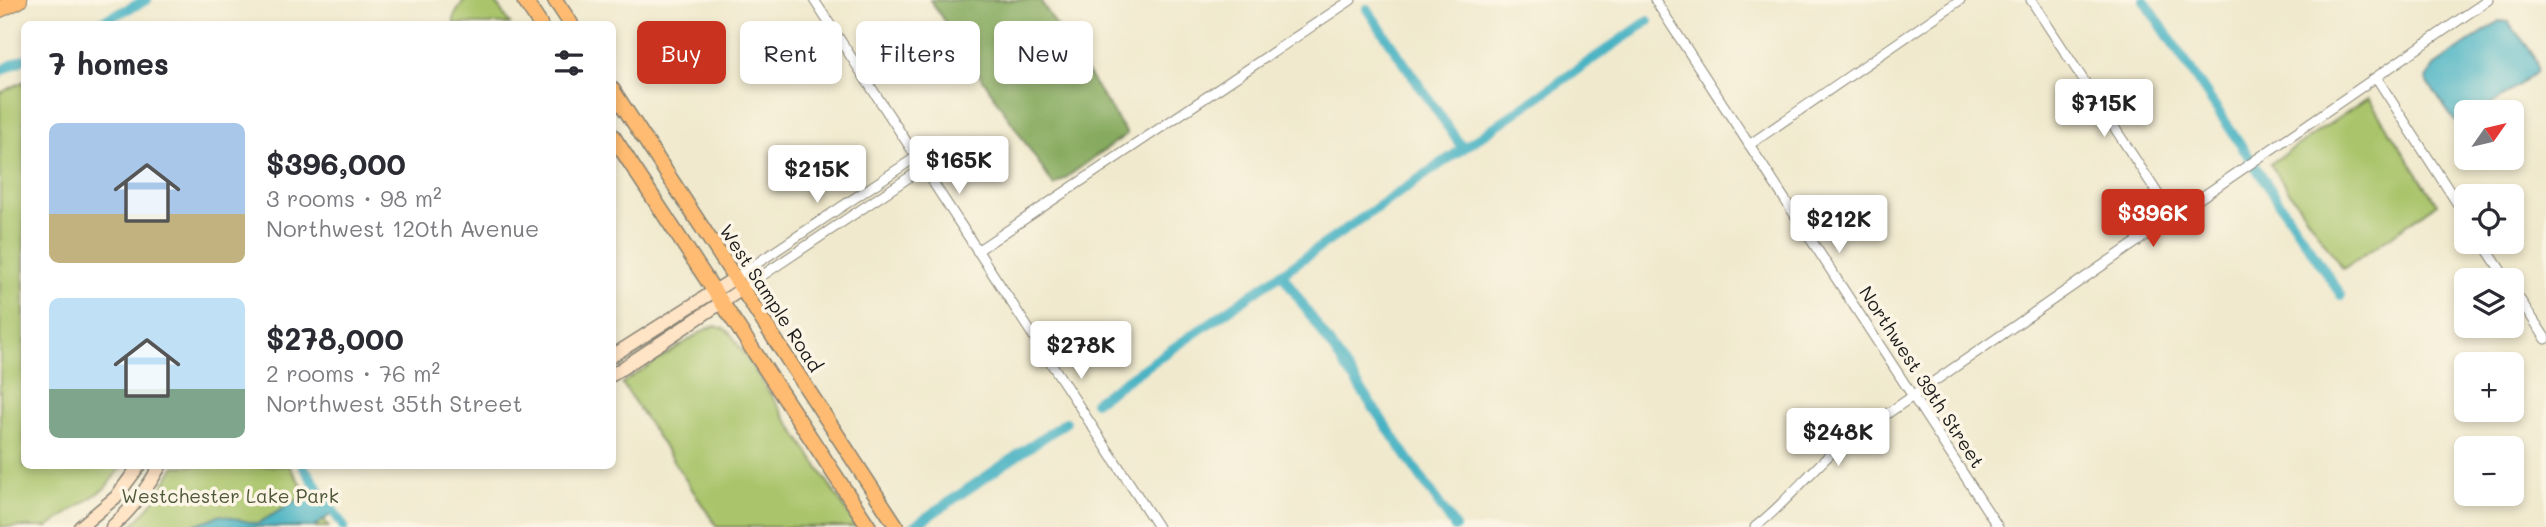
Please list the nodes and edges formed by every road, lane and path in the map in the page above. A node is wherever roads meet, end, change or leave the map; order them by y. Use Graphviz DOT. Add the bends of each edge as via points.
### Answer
graph roads {
  1 [pos="19,0"];
  2 [pos="524,0"];
  3 [pos="555,0"];
  4 [pos="814,0"];
  5 [pos="1351,0"];
  6 [pos="1655,0"];
  7 [pos="1960,0"];
  8 [pos="2031,0"];
  9 [pos="2488,0"];
  10 [pos="0,9"];
  11 [pos="538,21"];
  12 [pos="569,21"];
  13 [pos="2376,77"];
  14 [pos="616,95"];
  15 [pos="616,141"];
  16 [pos="1749,145"];
  17 [pos="916,157"];
  18 [pos="923,168"];
  19 [pos="2454,197"];
  20 [pos="2173,217"];
  21 [pos="977,251"];
  22 [pos="739,284"];
  23 [pos="718,297"];
  24 [pos="2524,306"];
  25 [pos="2546,339"];
  26 [pos="616,354"];
  27 [pos="616,372"];
  28 [pos="1913,396"];
  29 [pos="137,469"];
  30 [pos="158,469"];
  31 [pos="80,527"];
  32 [pos="112,527"];
  33 [pos="869,527"];
  34 [pos="897,527"];
  35 [pos="1158,527"];
  36 [pos="1755,527"];
  37 [pos="1998,527"];
  1 -- 10 [label="highway"];
  2 -- 11 [label="main road"];
  3 -- 12 [label="main road"];
  4 -- 17 [label="street"];
  5 -- 21 [label="street"];
  6 -- 16 [label="street, Northwest 39th Street"];
  7 -- 16 [label="street"];
  8 -- 20 [label="street"];
  9 -- 13 [label="street"];
  13 -- 19 [label="street"];
  13 -- 20 [label="street"];
  14 -- 22 [label="main road, West Sample Road"];
  15 -- 23 [label="main road"];
  16 -- 28 [label="street, Northwest 39th Street"];
  17 -- 18 [label="street"];
  17 -- 22 [label="street"];
  18 -- 21 [label="street"];
  18 -- 22 [label="street"];
  20 -- 28 [label="street"];
  21 -- 35 [label="street"];
  22 -- 23 [label="street"];
  22 -- 34 [label="main road, West Sample Road"];
  23 -- 26 [label="street"];
  23 -- 27 [label="street"];
  23 -- 33 [label="main road"];
  24 -- 25 [label="street"];
  28 -- 36 [label="street" via="1836,449"];
  28 -- 37 [label="street, Northwest 39th Street"];
  29 -- 31 [label="street" via="116,498"];
  30 -- 32 [label="street" via="129,512"];
}
